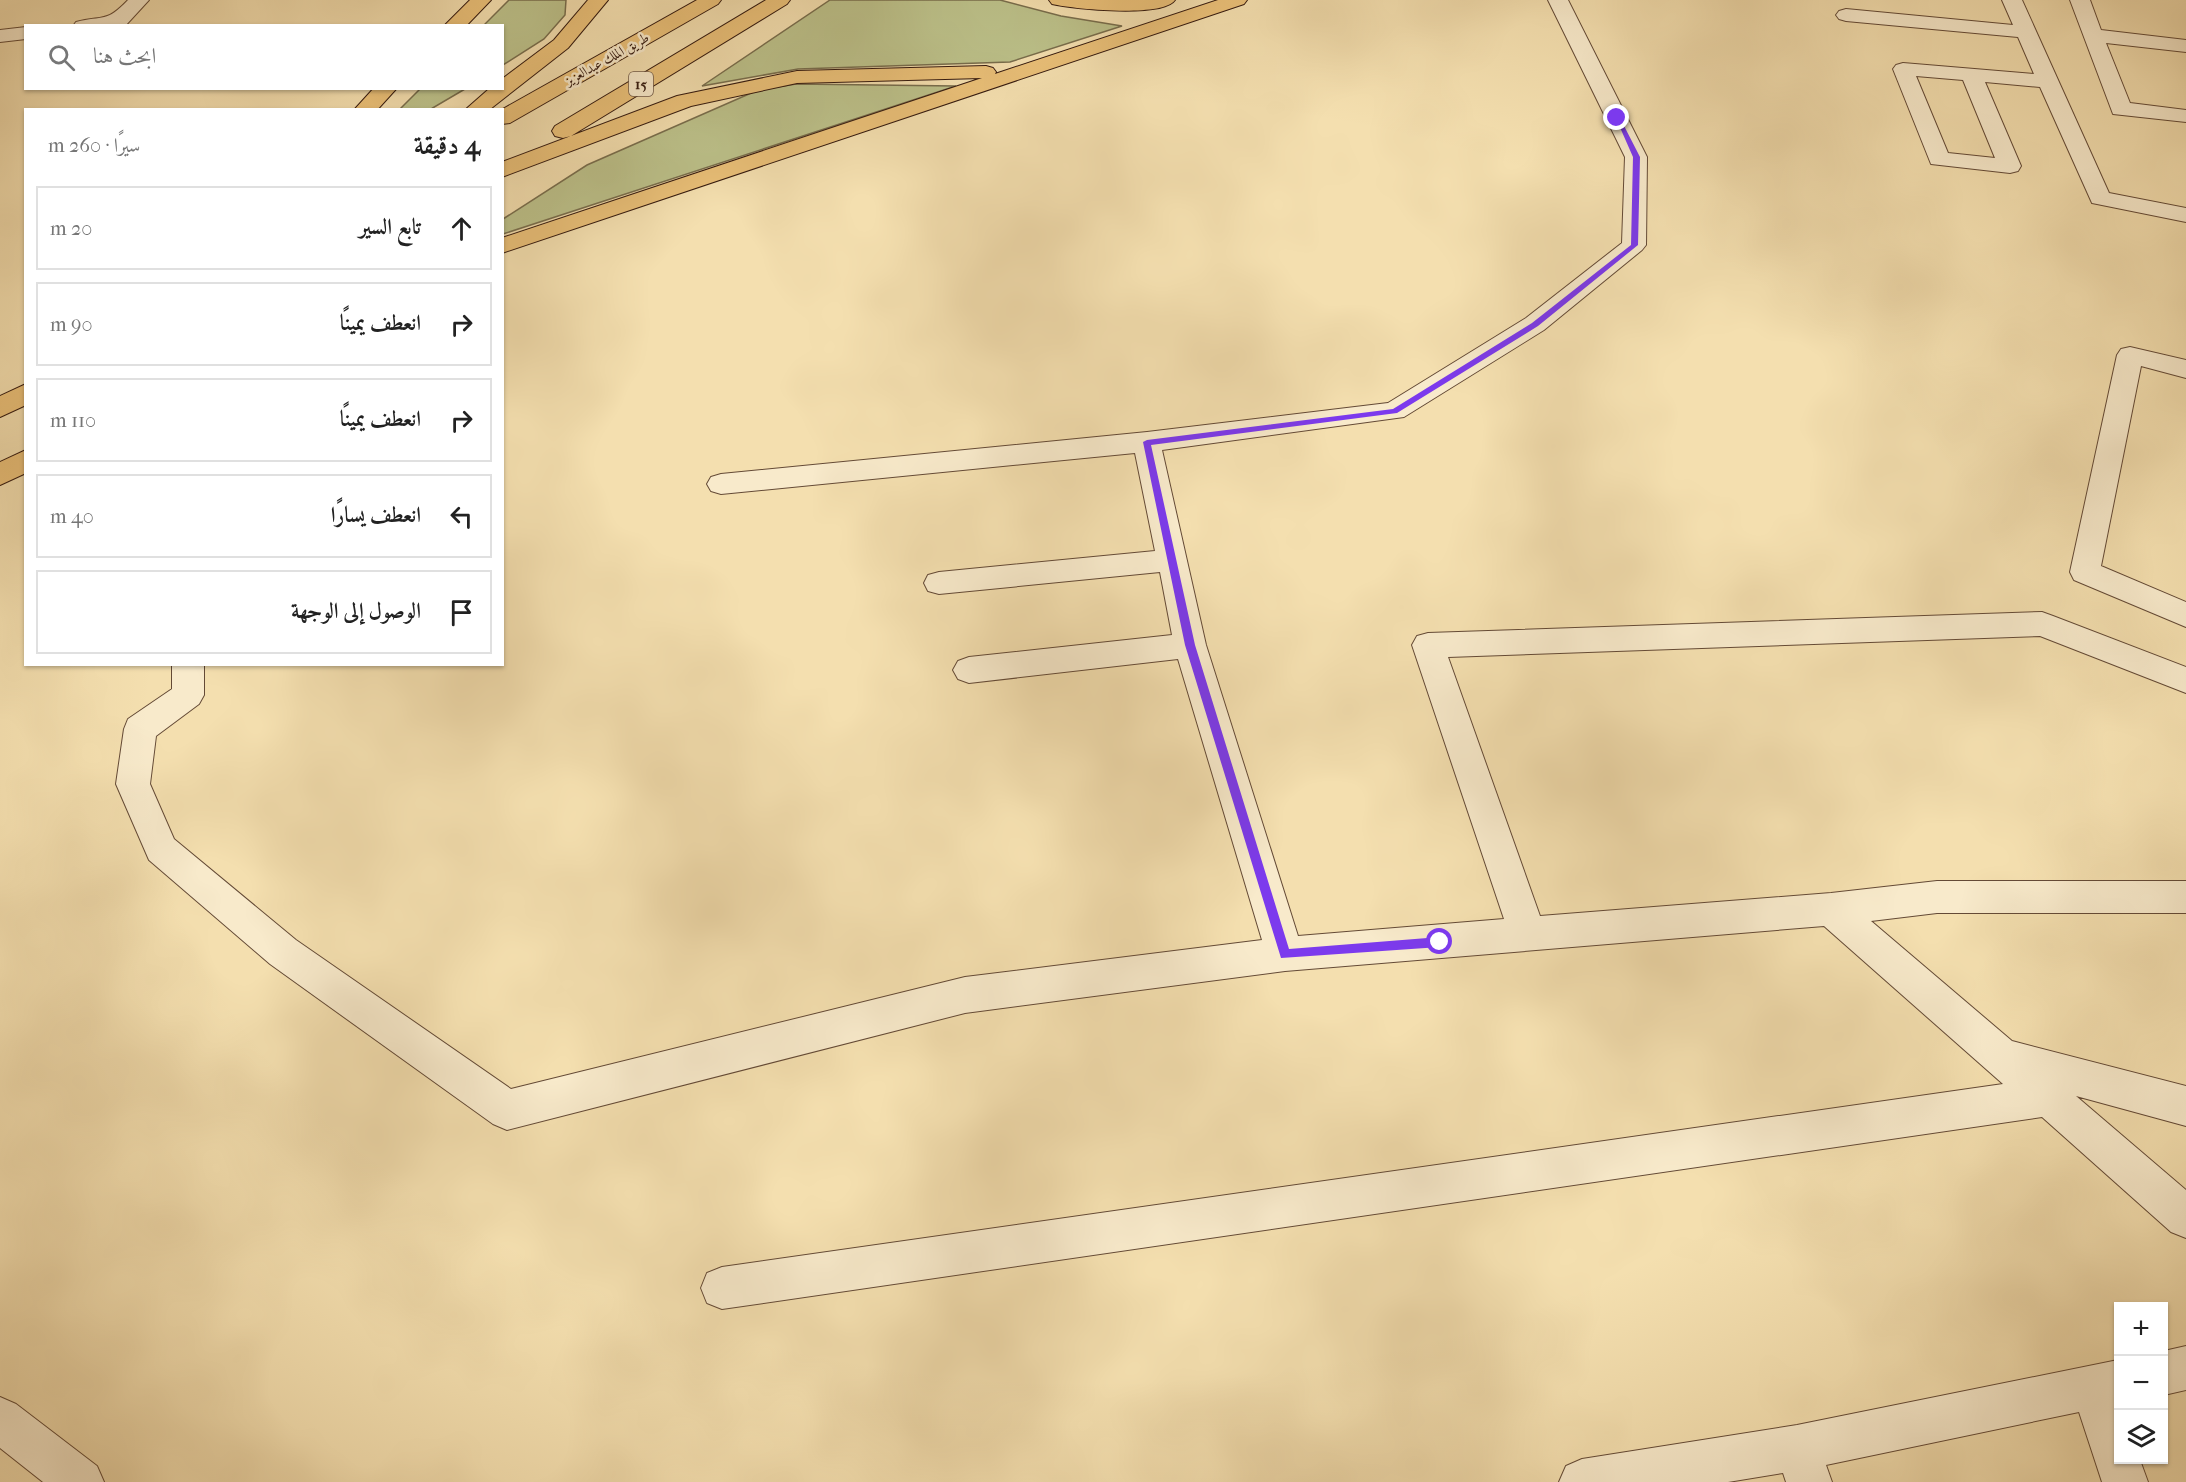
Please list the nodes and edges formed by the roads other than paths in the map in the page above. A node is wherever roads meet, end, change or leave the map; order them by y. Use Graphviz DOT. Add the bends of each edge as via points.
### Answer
graph roads {
  1 [pos="140,0"];
  2 [pos="481,0"];
  3 [pos="598,0"];
  4 [pos="711,0"];
  5 [pos="780,0"];
  6 [pos="1059,0"];
  7 [pos="1165,0"];
  8 [pos="1237,0"];
  9 [pos="1558,0"];
  10 [pos="2012,0"];
  11 [pos="2080,0"];
  12 [pos="1846,15"];
  13 [pos="98,24"];
  14 [pos="456,24"];
  15 [pos="24,33"];
  16 [pos="2027,33"];
  17 [pos="2093,35"];
  18 [pos="0,36"];
  19 [pos="1095,46"];
  20 [pos="2186,46"];
  21 [pos="1971,74"];
  22 [pos="2048,81"];
  23 [pos="504,88"];
  24 [pos="385,90"];
  25 [pos="502,90"];
  26 [pos="366,108"];
  27 [pos="479,108"];
  28 [pos="2186,116"];
  29 [pos="504,117"];
  30 [pos="504,168"];
  31 [pos="504,168"];
  32 [pos="2186,215"];
  33 [pos="504,245"];
  34 [pos="2186,369"];
  35 [pos="1147,442"];
  36 [pos="24,461"];
  37 [pos="0,475"];
  38 [pos="721,484"];
  39 [pos="1173,560"];
  40 [pos="939,583"];
  41 [pos="2186,615"];
  42 [pos="1190,645"];
  43 [pos="188,666"];
  44 [pos="969,670"];
  45 [pos="2186,680"];
  46 [pos="2186,897"];
  47 [pos="1831,909"];
  48 [pos="1528,935"];
  49 [pos="1285,954"];
  50 [pos="2001,1057"];
  51 [pos="2047,1096"];
  52 [pos="2186,1106"];
  53 [pos="2186,1217"];
  54 [pos="722,1288"];
  55 [pos="2186,1368"];
  56 [pos="2168,1372"];
  57 [pos="2106,1384"];
  58 [pos="0,1420"];
  59 [pos="1803,1465"];
  60 [pos="81,1482"];
  61 [pos="1582,1482"];
  62 [pos="2125,1482"];
  1 -- 13 [label="street" via="120,21"];
  2 -- 14 [label="highway"];
  3 -- 23 [label="highway" via="561,44"];
  4 -- 29 [label="highway, طريق الملك عبدالعزيز / 15"];
  5 -- 30 [label="highway, 15"];
  6 -- 7 [label="highway" via="1093,4"];
  8 -- 19 [label="highway"];
  9 -- 35 [label="street" via="1636,157 1634,245 1535,324 1395,411"];
  10 -- 16 [label="street"];
  11 -- 17 [label="street"];
  12 -- 16 [label="street"];
  15 -- 18 [label="street"];
  16 -- 22 [label="street"];
  17 -- 20 [label="street"];
  17 -- 28 [label="street" via="2121,109"];
  19 -- 31 [label="highway" via="992,72 797,76 685,100"];
  19 -- 33 [label="highway"];
  21 -- 21 [label="street" via="1903,69 1939,159 2010,166"];
  21 -- 22 [label="street"];
  22 -- 32 [label="street" via="2100,198"];
  24 -- 26 [label="highway"];
  25 -- 27 [label="highway"];
  34 -- 41 [label="street" via="2130,355 2085,572"];
  35 -- 38 [label="street"];
  35 -- 39 [label="street"];
  36 -- 37 [label="highway"];
  39 -- 40 [label="street"];
  39 -- 42 [label="street"];
  42 -- 44 [label="street"];
  42 -- 49 [label="street"];
  43 -- 49 [label="street" via="188,694 140,729 133,784 161,849 283,952 507,1110 965,994"];
  45 -- 48 [label="street" via="2042,624 1428,645"];
  46 -- 47 [label="street" via="1937,897"];
  47 -- 48 [label="street"];
  47 -- 50 [label="street"];
  48 -- 49 [label="street"];
  50 -- 51 [label="street"];
  50 -- 52 [label="street"];
  51 -- 53 [label="street"];
  51 -- 54 [label="street"];
  55 -- 56 [label="street"];
  57 -- 59 [label="street"];
  57 -- 62 [label="street"];
  58 -- 60 [label="street"];
  59 -- 61 [label="street"];
}
